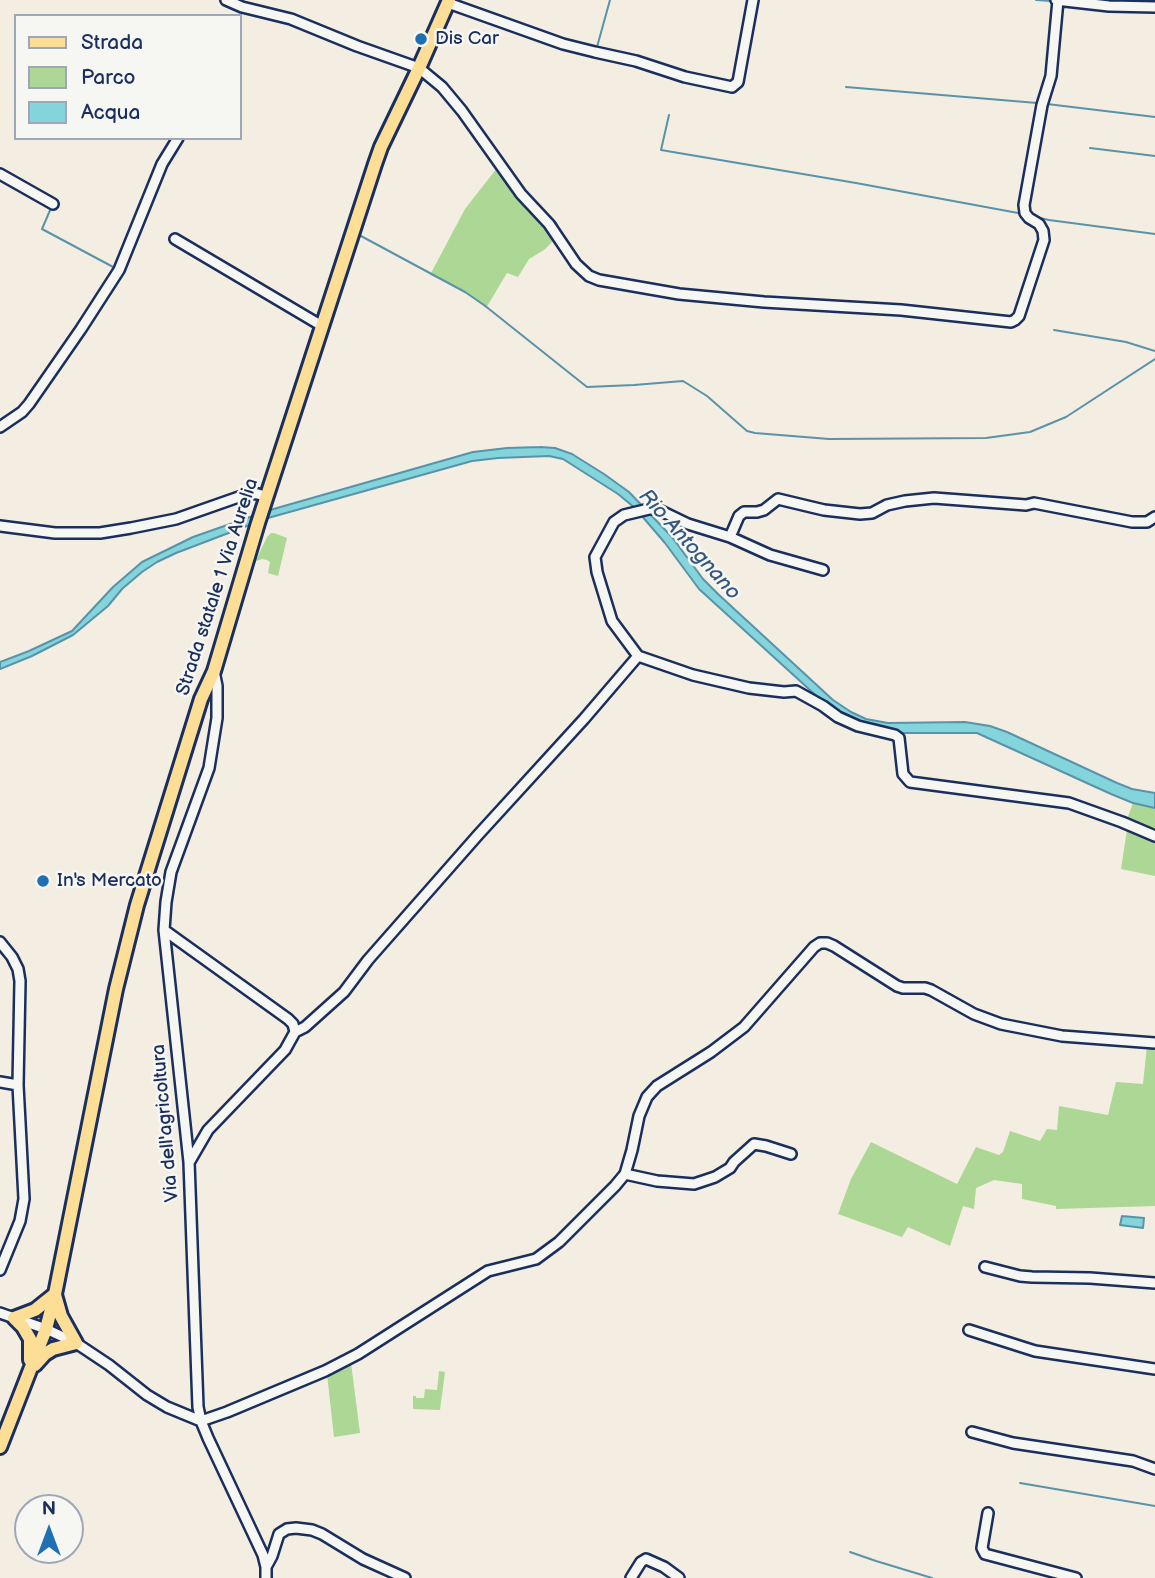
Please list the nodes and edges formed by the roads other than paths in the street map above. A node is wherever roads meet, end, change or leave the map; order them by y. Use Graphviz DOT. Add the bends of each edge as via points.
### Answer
graph roads {
  1 [pos="226,0"];
  2 [pos="753,0"];
  3 [pos="1057,0"];
  4 [pos="449,1"];
  5 [pos="1155,7"];
  6 [pos="240,11"];
  7 [pos="419,68"];
  8 [pos="177,140"];
  9 [pos="0,174"];
  10 [pos="53,204"];
  11 [pos="175,239"];
  12 [pos="322,326"];
  13 [pos="0,427"];
  14 [pos="266,499"];
  15 [pos="1155,517"];
  16 [pos="0,526"];
  17 [pos="730,537"];
  18 [pos="822,570"];
  19 [pos="638,656"];
  20 [pos="214,671"];
  21 [pos="1155,836"];
  22 [pos="164,930"];
  23 [pos="0,942"];
  24 [pos="295,1032"];
  25 [pos="1155,1043"];
  26 [pos="0,1083"];
  27 [pos="18,1085"];
  28 [pos="791,1154"];
  29 [pos="189,1162"];
  30 [pos="625,1174"];
  31 [pos="985,1267"];
  32 [pos="0,1270"];
  33 [pos="1155,1283"];
  34 [pos="55,1294"];
  35 [pos="0,1313"];
  36 [pos="14,1318"];
  37 [pos="46,1329"];
  38 [pos="969,1330"];
  39 [pos="76,1343"];
  40 [pos="1155,1369"];
  41 [pos="30,1371"];
  42 [pos="201,1421"];
  43 [pos="972,1432"];
  44 [pos="0,1447"];
  45 [pos="1155,1469"];
  46 [pos="988,1514"];
  47 [pos="266,1567"];
  48 [pos="265,1578"];
  49 [pos="405,1578"];
  50 [pos="631,1578"];
  51 [pos="679,1578"];
  52 [pos="1076,1578"];
  1 -- 6 [label="street"];
  2 -- 4 [label="street" via="738,82 732,87 563,44"];
  3 -- 5 [label="street"];
  3 -- 7 [label="street" via="1051,76 1024,205 1025,214 1043,231 1044,240 1019,316 1011,322 679,294 589,276 521,194 449,95"];
  4 -- 7 [label="main road, Strada statale 1 Via Aurelia"];
  6 -- 7 [label="street" via="291,19"];
  7 -- 12 [label="main road, Strada statale 1 Via Aurelia" via="381,147"];
  8 -- 13 [label="street" via="162,164 119,270 29,404"];
  9 -- 10 [label="street"];
  11 -- 12 [label="street"];
  12 -- 14 [label="main road, Strada statale 1 Via Aurelia"];
  14 -- 16 [label="street" via="250,493 176,519 100,533"];
  14 -- 20 [label="main road, Strada statale 1 Via Aurelia"];
  15 -- 17 [label="street" via="1132,522 1034,503 934,498 860,514 778,499 764,510 744,512"];
  17 -- 18 [label="street"];
  17 -- 19 [label="street" via="657,509 624,515 614,522 595,557 597,572 612,621"];
  19 -- 21 [label="street" via="749,688 796,691 838,718 895,735 903,775 910,782 1069,803"];
  19 -- 24 [label="street" via="344,992"];
  20 -- 22 [label="street, Via dell'agricoltura" via="216,718 209,768 171,873"];
  20 -- 34 [label="main road, Strada statale 1 Via Aurelia" via="201,699 128,939"];
  22 -- 24 [label="street" via="288,1019"];
  22 -- 29 [label="street, Via dell'agricoltura"];
  23 -- 27 [label="street" via="12,957 20,981"];
  24 -- 29 [label="street" via="285,1050 208,1130"];
  25 -- 30 [label="street" via="1062,1036 1001,1024 925,988 897,986 834,946 820,943 744,1027 657,1086 639,1116"];
  26 -- 27 [label="street"];
  27 -- 32 [label="street" via="24,1199"];
  28 -- 30 [label="street" via="754,1144 730,1168 694,1184"];
  29 -- 42 [label="street, Via dell'agricoltura"];
  30 -- 42 [label="street" via="541,1256 488,1271 358,1354"];
  31 -- 33 [label="street" via="1020,1276"];
  34 -- 36 [label="main road" via="35,1310"];
  34 -- 37 [label="main road, Strada statale 1 Via Aurelia"];
  34 -- 39 [label="main road" via="61,1317"];
  35 -- 36 [label="street"];
  36 -- 37 [label="street"];
  36 -- 41 [label="main road" via="30,1339"];
  37 -- 39 [label="street"];
  37 -- 41 [label="main road, Strada statale 1 Via Aurelia"];
  38 -- 40 [label="street" via="1035,1352"];
  39 -- 41 [label="main road" via="53,1349"];
  39 -- 42 [label="street" via="147,1395"];
  41 -- 44 [label="main road"];
  42 -- 47 [label="street, Via dell'agricoltura"];
  43 -- 45 [label="street" via="1013,1443 1124,1459"];
  46 -- 52 [label="street" via="985,1554"];
  47 -- 48 [label="street"];
  47 -- 49 [label="street" via="279,1534 296,1528 322,1534"];
  50 -- 51 [label="street" via="646,1559"];
}
